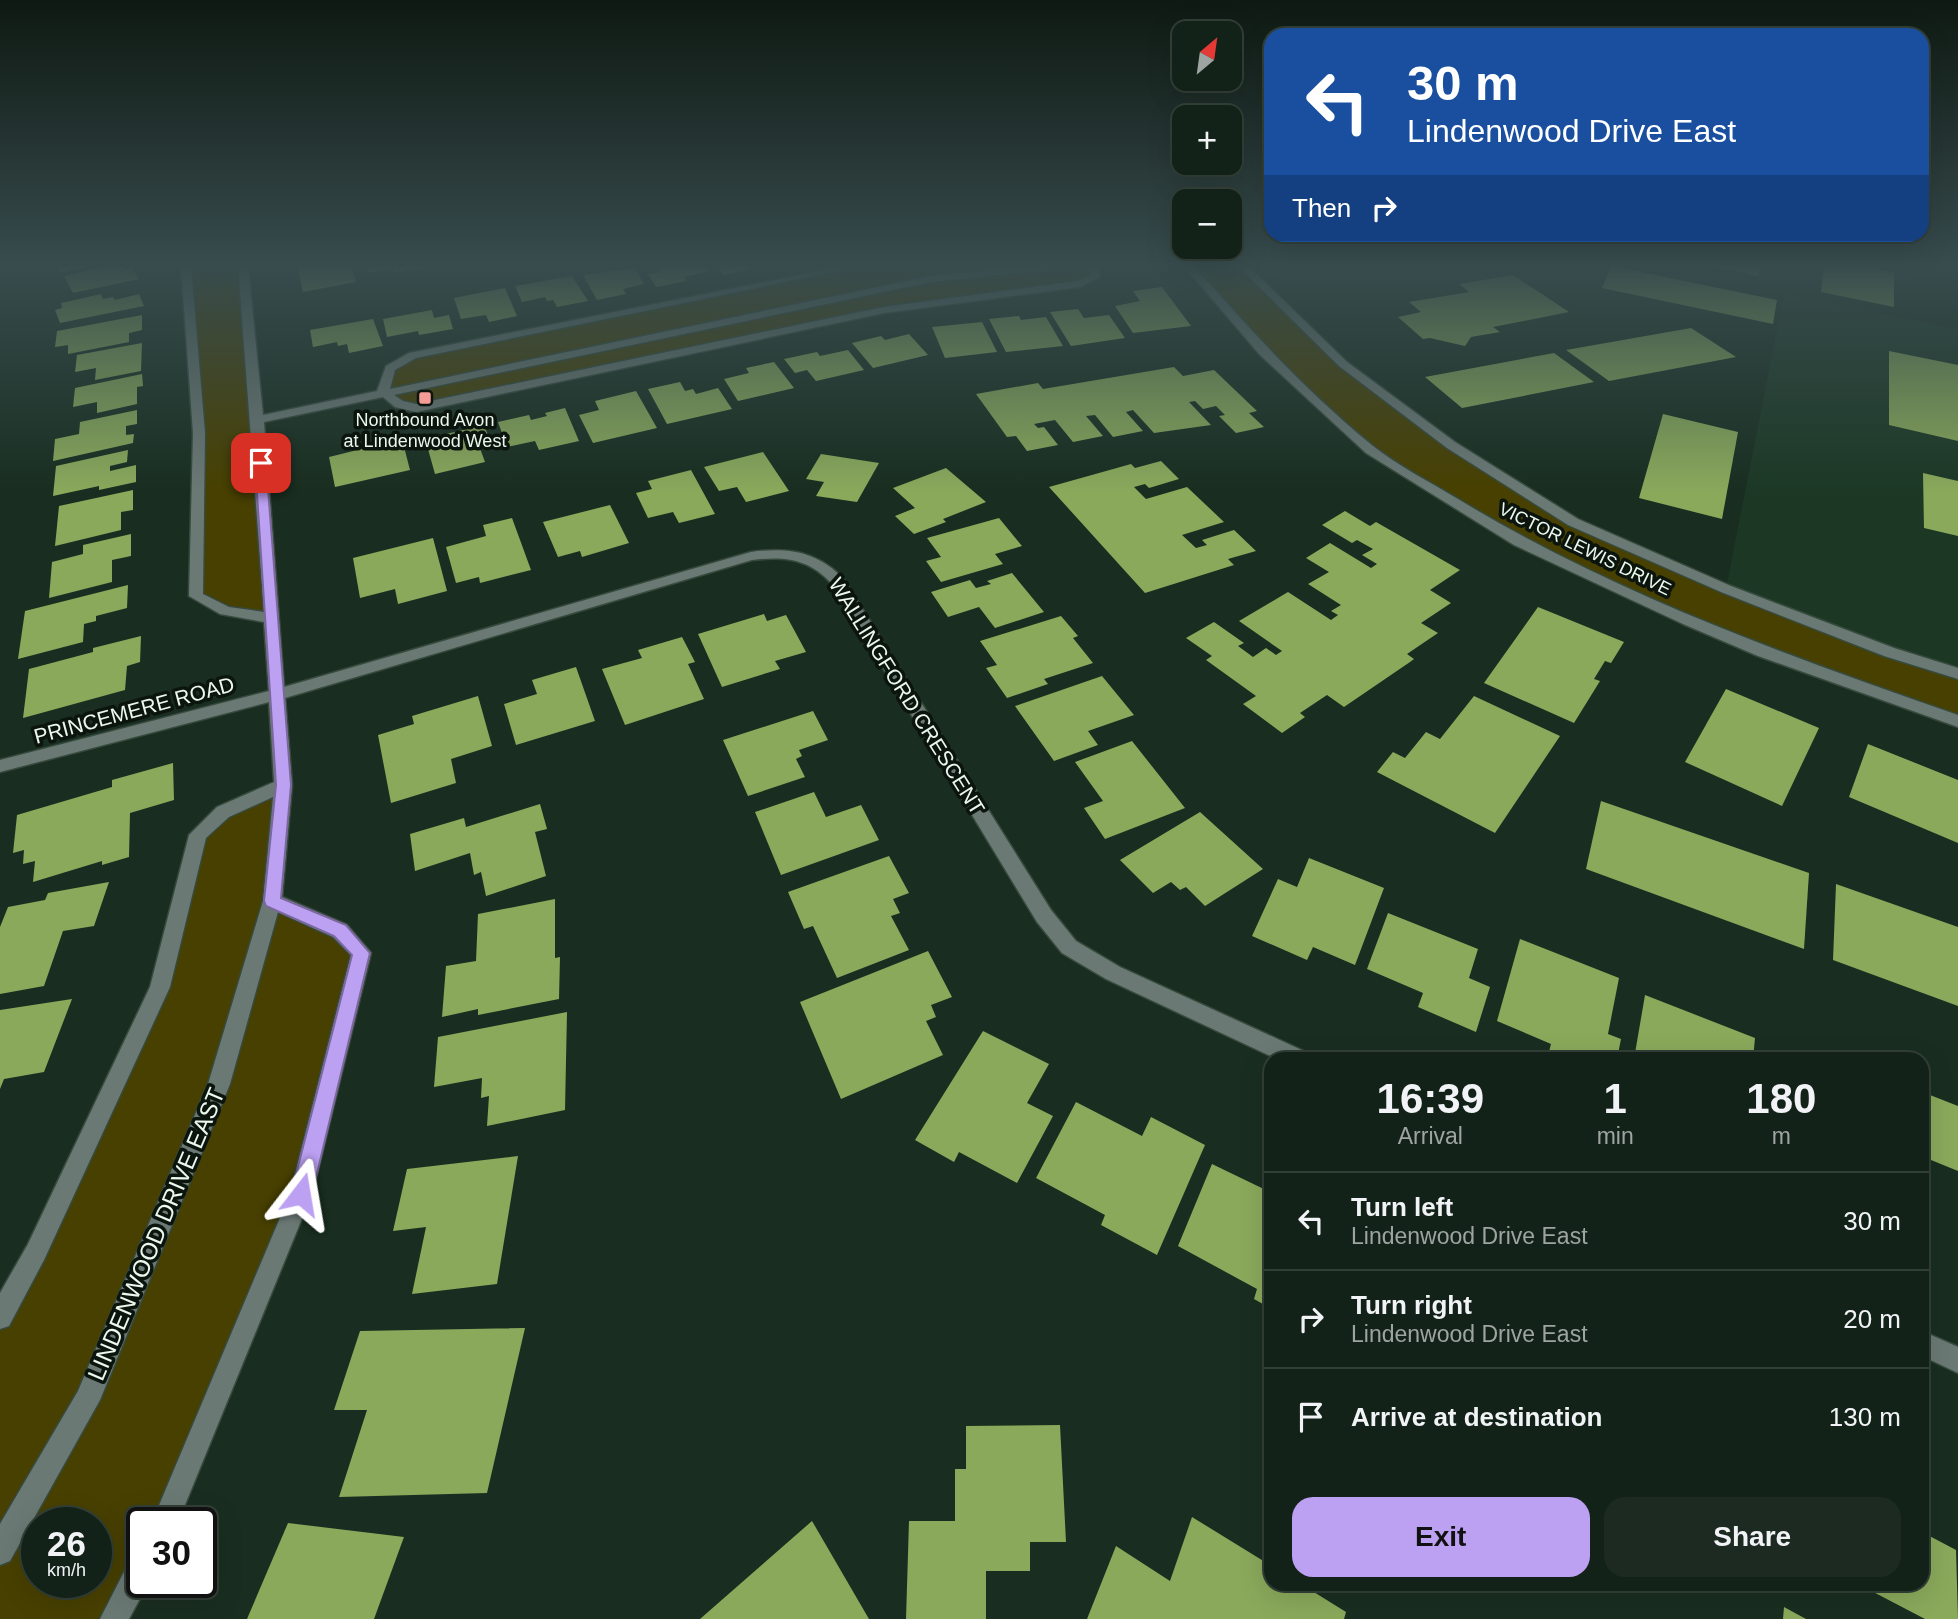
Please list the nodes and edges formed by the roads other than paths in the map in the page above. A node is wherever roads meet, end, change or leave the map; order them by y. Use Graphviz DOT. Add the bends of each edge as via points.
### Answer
graph roads {
  1 [pos="192,342"];
  2 [pos="250,342"];
  3 [pos="479,342"];
  4 [pos="628,342"];
  5 [pos="733,342"];
  6 [pos="1254,342"];
  7 [pos="1321,342"];
  8 [pos="383,392"];
  9 [pos="257,420"];
  10 [pos="272,618"];
  11 [pos="1958,674"];
  12 [pos="278,694"];
  13 [pos="1958,721"];
  14 [pos="0,766"];
  15 [pos="284,785"];
  16 [pos="272,901"];
  17 [pos="1284,1052"];
  18 [pos="0,1317"];
  19 [pos="1929,1346"];
  20 [pos="1958,1360"];
  21 [pos="171,1507"];
  22 [pos="0,1551"];
  23 [pos="126,1596"];
  24 [pos="114,1619"];
  1 -- 10 [label="street" via="199,433 196,596 225,611"];
  2 -- 9 [label="street, LINDENWOOD DRIVE EAST"];
  3 -- 8 [label="street" via="413,355 390,368"];
  4 -- 8 [label="street"];
  5 -- 8 [label="street" via="416,408 399,404"];
  6 -- 13 [label="street, VICTOR LEWIS DRIVE" via="1370,450 1519,542 1763,652"];
  7 -- 11 [label="street, VICTOR LEWIS DRIVE" via="1451,445 1573,522 1726,590"];
  8 -- 9 [label="street"];
  9 -- 10 [label="street, LINDENWOOD DRIVE EAST"];
  10 -- 12 [label="street, LINDENWOOD DRIVE EAST"];
  12 -- 14 [label="street, PRINCEMERE ROAD"];
  12 -- 15 [label="street, LINDENWOOD DRIVE EAST"];
  12 -- 17 [label="street, WALLINGFORD CRESCENT" via="751,556 800,554 824,565 838,581 1044,916 1069,947 1113,973"];
  15 -- 16 [label="street, LINDENWOOD DRIVE EAST"];
  15 -- 18 [label="street" via="223,812 198,835 160,987 36,1252"];
  16 -- 21 [label="street" via="340,930 361,953 301,1194"];
  16 -- 22 [label="street, LINDENWOOD DRIVE EAST" via="219,1084 87,1400"];
  19 -- 20 [label="street"];
  23 -- 24 [label="street"];
}
